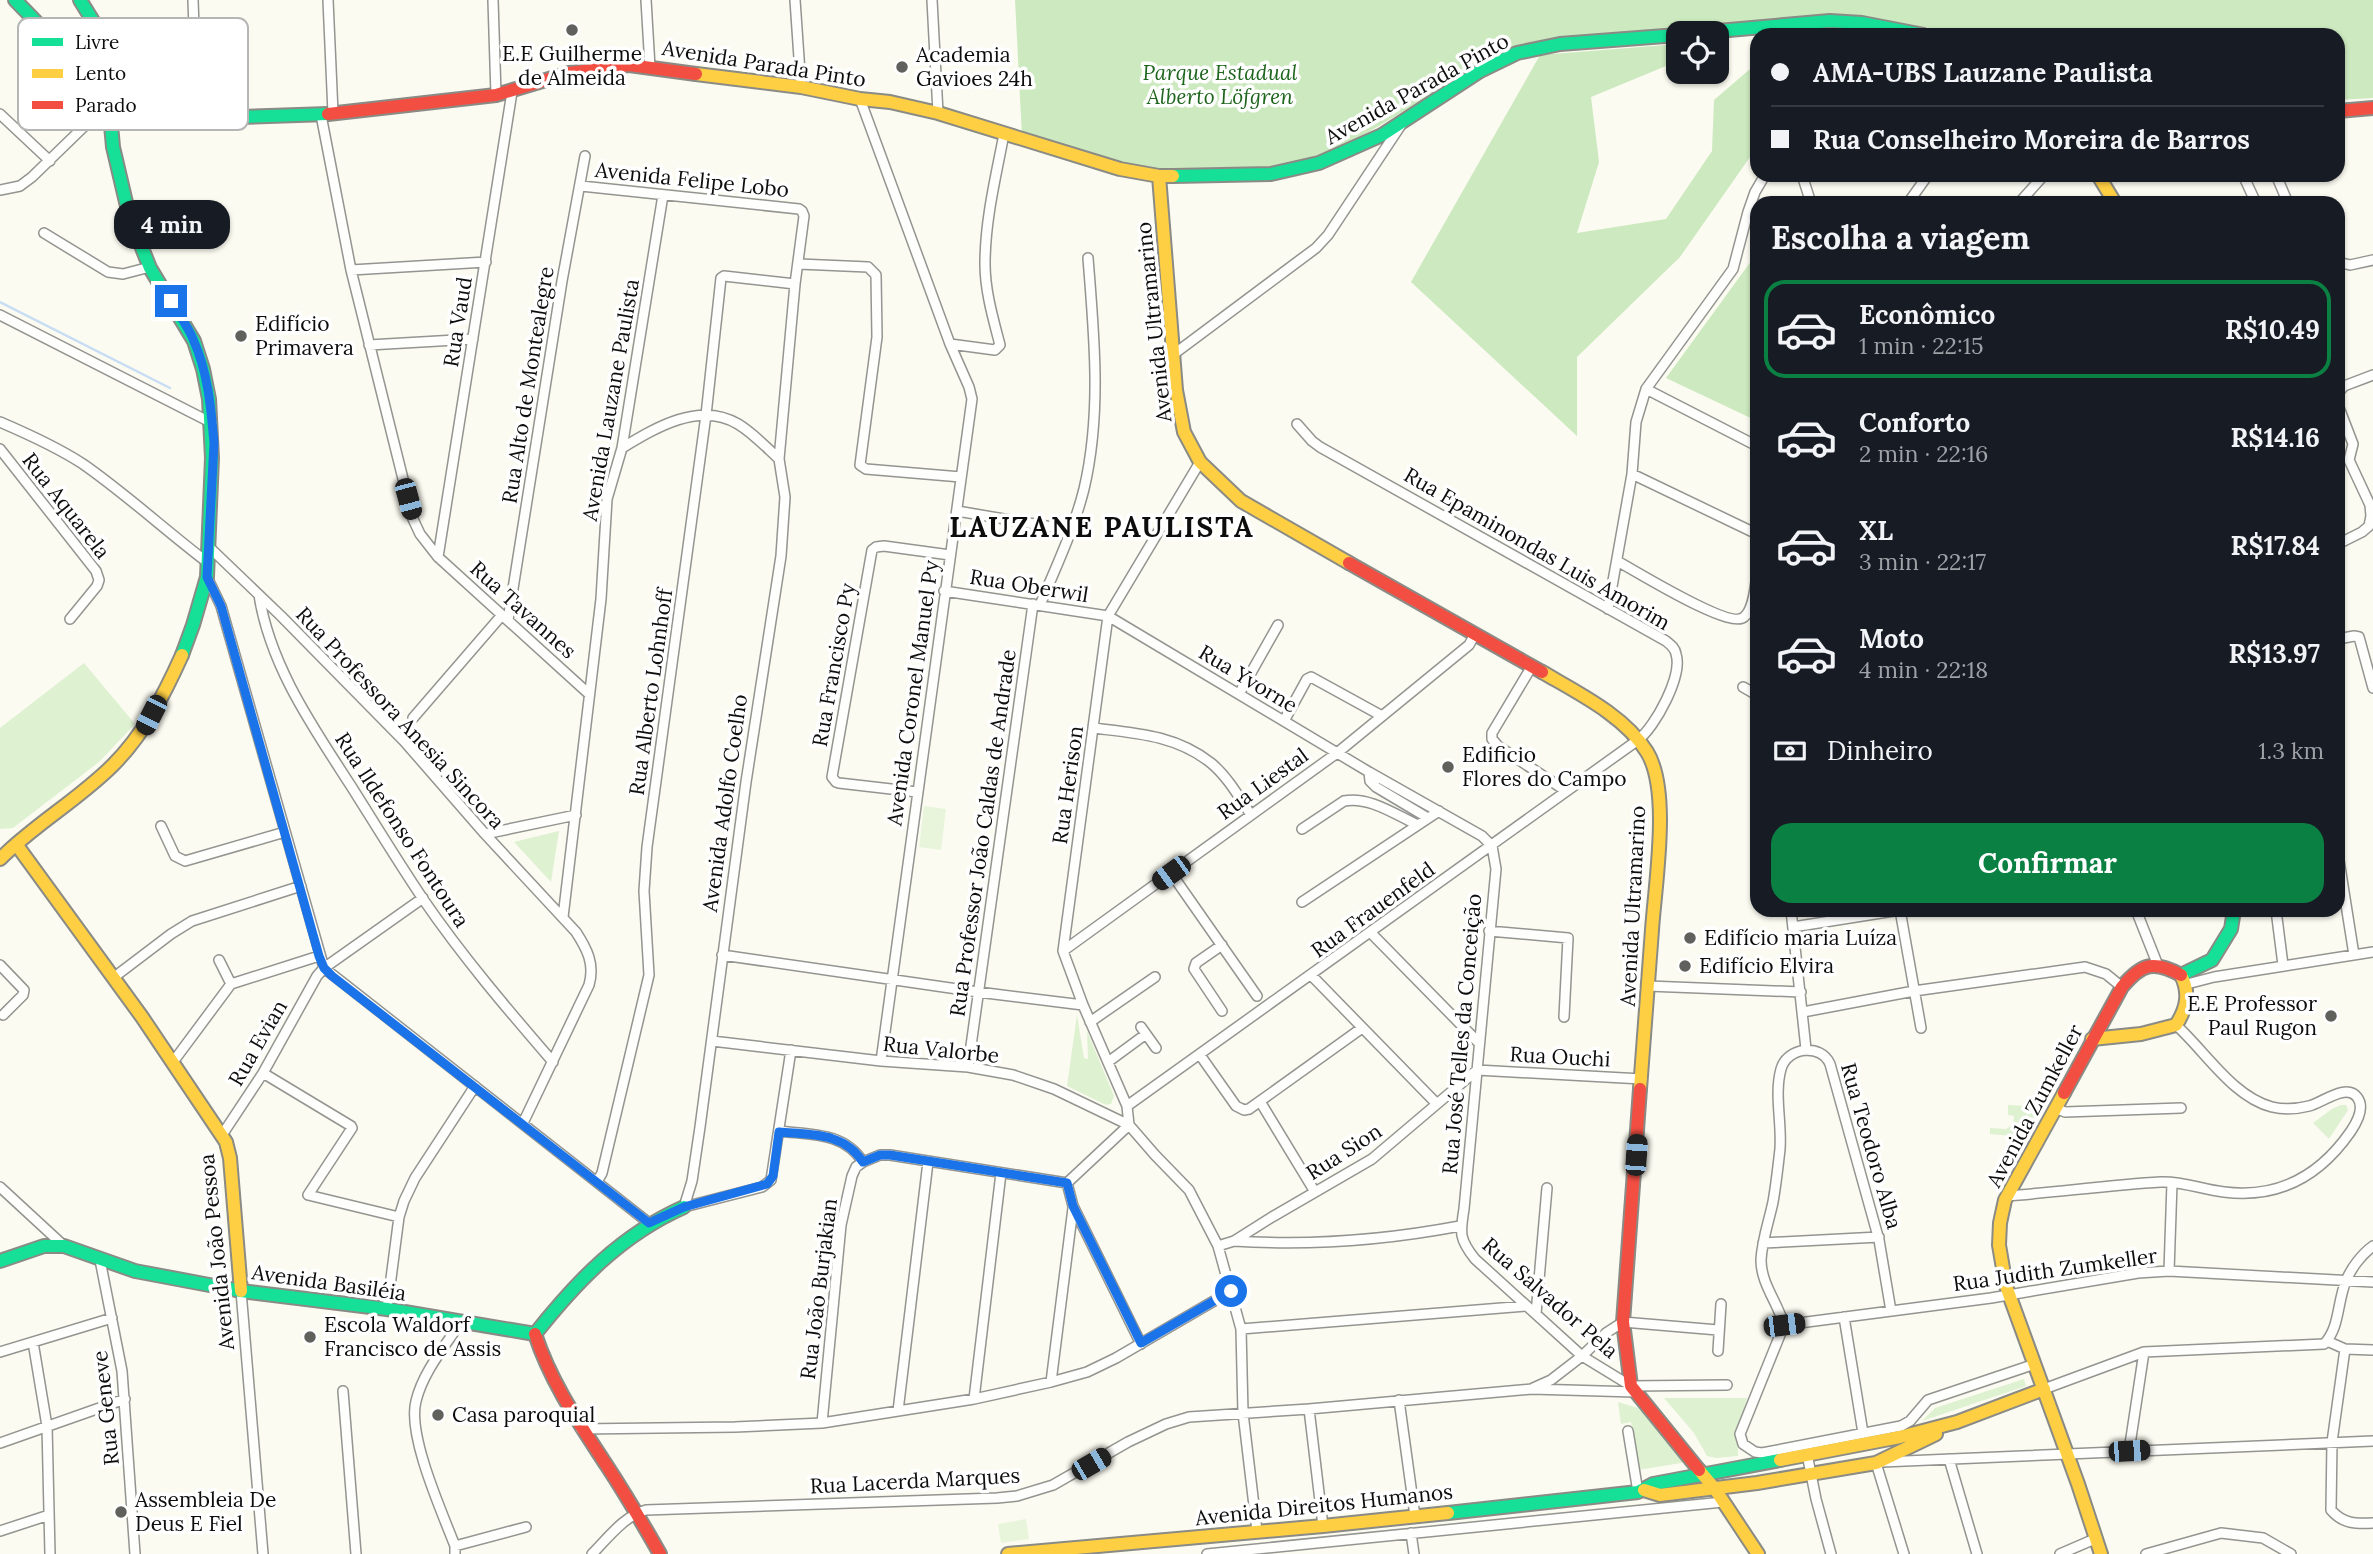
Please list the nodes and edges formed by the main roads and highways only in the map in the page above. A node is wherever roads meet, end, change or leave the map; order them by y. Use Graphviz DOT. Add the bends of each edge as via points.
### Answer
graph roads {
  1 [pos="15,0"];
  2 [pos="80,0"];
  3 [pos="32,18"];
  4 [pos="90,18"];
  5 [pos="1750,28"];
  6 [pos="1751,28"];
  7 [pos="1888,28"];
  8 [pos="1729,30"];
  9 [pos="1666,36"];
  10 [pos="2373,108"];
  11 [pos="2345,110"];
  12 [pos="248,116"];
  13 [pos="112,130"];
  14 [pos="1159,176"];
  15 [pos="6,849"];
  16 [pos="2233,917"];
  17 [pos="2184,980"];
  18 [pos="2092,1039"];
  19 [pos="684,1207"];
  20 [pos="0,1261"];
  21 [pos="241,1291"];
  22 [pos="535,1334"];
  23 [pos="2044,1389"];
  24 [pos="1957,1422"];
  25 [pos="1704,1474"];
  26 [pos="1715,1489"];
  27 [pos="1641,1491"];
  28 [pos="1755,1553"];
  29 [pos="660,1554"];
  30 [pos="1008,1554"];
  31 [pos="2101,1554"];
  1 -- 3 [label="main road, Avenida Parada Pinto"];
  2 -- 4 [label="main road"];
  5 -- 8 [label="main road"];
  6 -- 7 [label="main road" via="1830,21"];
  9 -- 14 [label="main road, Avenida Parada Pinto" via="1560,44 1517,53 1360,146 1298,170 1255,176"];
  10 -- 11 [label="main road"];
  12 -- 14 [label="main road, Avenida Parada Pinto" via="327,114 496,96 569,73 629,65 890,102 1120,169"];
  13 -- 15 [label="main road" via="120,184 150,267 195,343 204,369 214,443 207,577 187,642 137,739 109,769"];
  14 -- 25 [label="main road, Avenida Ultramarino" via="1176,390 1182,424 1200,462 1241,501 1593,704 1638,740 1653,762 1658,779 1658,849 1623,1322 1633,1389"];
  15 -- 21 [label="main road, Avenida João Pessoa" via="113,978 222,1135 230,1158"];
  16 -- 17 [label="main road" via="2231,929 2212,960"];
  17 -- 18 [label="main road" via="2189,993 2176,1025"];
  17 -- 18 [label="main road, Avenida Zumkeller" via="2157,963 2131,974"];
  18 -- 23 [label="main road, Avenida Zumkeller" via="2007,1196 2000,1218 2003,1277"];
  19 -- 22 [label="main road" via="649,1223 592,1270"];
  20 -- 21 [label="main road, Avenida Basiléia" via="44,1246 64,1246 135,1271"];
  21 -- 22 [label="main road, Avenida Basiléia"];
  22 -- 29 [label="main road" via="549,1375"];
  23 -- 24 [label="main road, Avenida Direitos Humanos"];
  23 -- 31 [label="main road, Avenida Zumkeller"];
  24 -- 25 [label="main road, Avenida Direitos Humanos"];
  24 -- 26 [label="main road, Avenida Direitos Humanos" via="1877,1462"];
  25 -- 26 [label="main road"];
  25 -- 27 [label="main road, Avenida Direitos Humanos" via="1653,1484"];
  26 -- 27 [label="main road, Avenida Direitos Humanos" via="1655,1495"];
  26 -- 28 [label="main road"];
  27 -- 30 [label="main road, Avenida Direitos Humanos"];
}
